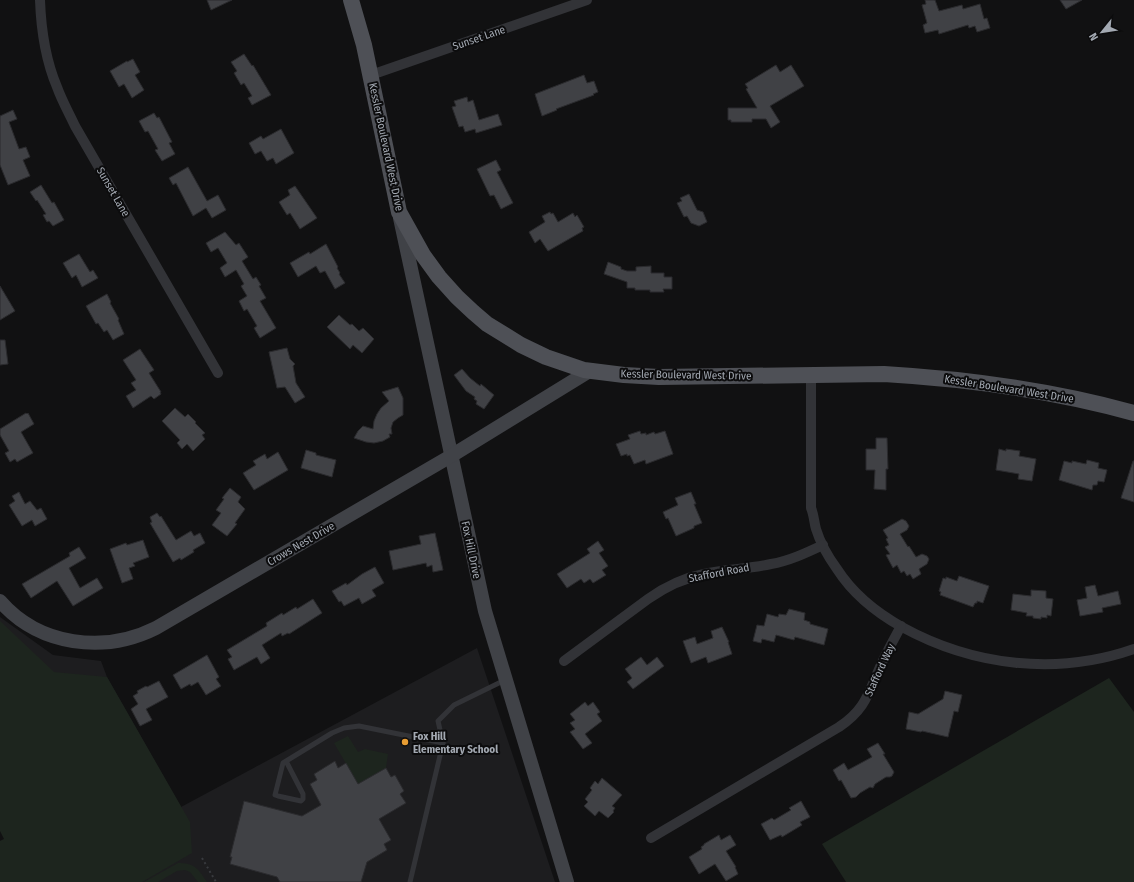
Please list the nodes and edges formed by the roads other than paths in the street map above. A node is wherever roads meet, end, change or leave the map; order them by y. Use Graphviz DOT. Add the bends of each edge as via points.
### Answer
graph roads {
  1 [pos="40,0"];
  2 [pos="351,0"];
  3 [pos="587,0"];
  4 [pos="370,75"];
  5 [pos="398,212"];
  6 [pos="591,370"];
  7 [pos="218,373"];
  8 [pos="811,375"];
  9 [pos="1134,413"];
  10 [pos="451,456"];
  11 [pos="823,545"];
  12 [pos="0,601"];
  13 [pos="901,626"];
  14 [pos="1134,649"];
  15 [pos="564,661"];
  16 [pos="505,680"];
  17 [pos="443,743"];
  18 [pos="286,761"];
  19 [pos="651,838"];
  20 [pos="410,882"];
  21 [pos="567,882"];
  1 -- 7 [label="street, Sunset Lane" via="47,54 65,106"];
  2 -- 4 [label="main road, Kessler Boulevard West Drive"];
  3 -- 4 [label="street, Sunset Lane"];
  4 -- 5 [label="main road, Kessler Boulevard West Drive"];
  5 -- 6 [label="main road, Kessler Boulevard West Drive" via="428,262 473,312 521,346 575,368"];
  5 -- 10 [label="street, Fox Hill Drive"];
  6 -- 8 [label="main road, Kessler Boulevard West Drive" via="659,377"];
  6 -- 10 [label="street, Crows Nest Drive"];
  8 -- 9 [label="main road, Kessler Boulevard West Drive" via="884,374 974,381 1061,395"];
  8 -- 11 [label="street" via="811,508"];
  10 -- 12 [label="street, Crows Nest Drive" via="156,628 131,638 99,643 63,639 34,628 18,618"];
  10 -- 16 [label="street, Fox Hill Drive" via="485,611"];
  11 -- 13 [label="street" via="837,570 862,599"];
  11 -- 15 [label="street, Stafford Road" via="775,563 703,574 676,582 648,599"];
  13 -- 14 [label="street" via="954,650 1009,662 1069,663 1096,660"];
  13 -- 19 [label="street, Stafford Way" via="866,700 847,722"];
  16 -- 17 [label="lane" via="454,705 438,721"];
  16 -- 21 [label="street, Fox Hill Drive"];
  17 -- 18 [label="lane" via="359,726 332,733"];
  17 -- 20 [label="lane"];
  18 -- 18 [label="lane" via="283,763 276,795 301,801 303,794"];
}
